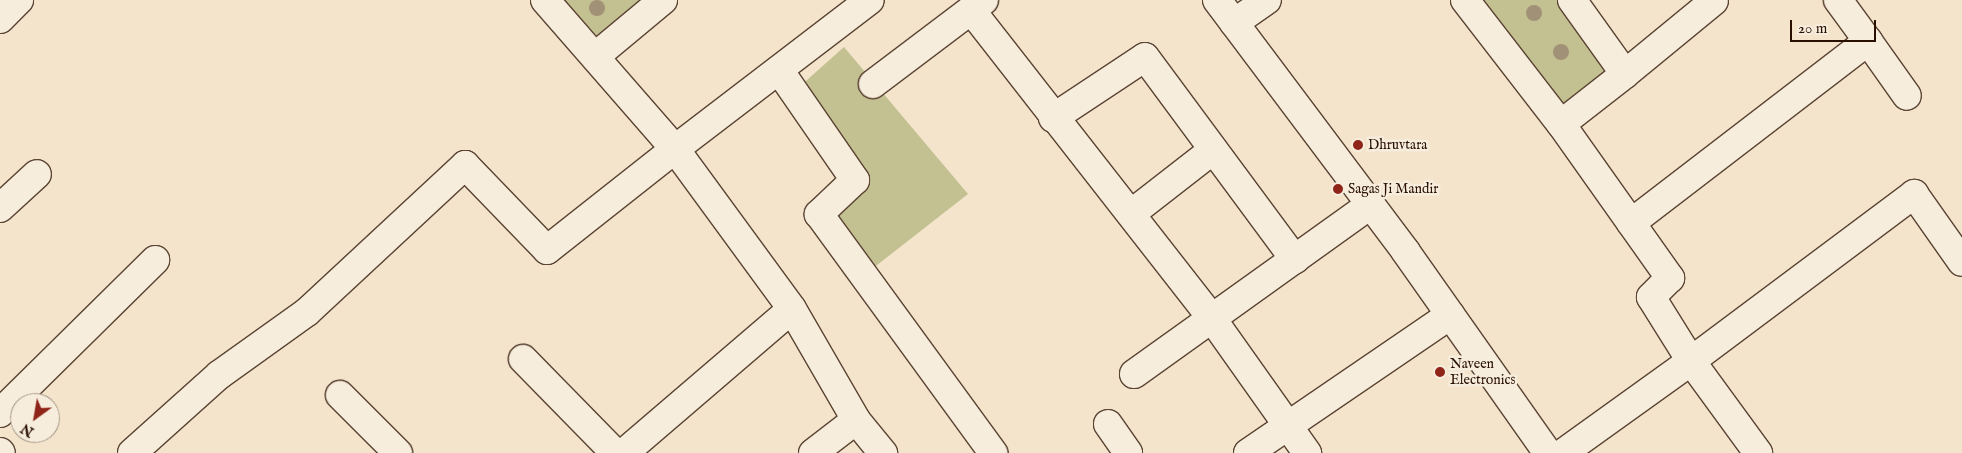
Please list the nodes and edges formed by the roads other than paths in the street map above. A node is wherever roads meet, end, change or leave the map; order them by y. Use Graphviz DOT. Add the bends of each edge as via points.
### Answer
graph roads {
  1 [pos="19,0"];
  2 [pos="546,0"];
  3 [pos="663,0"];
  4 [pos="870,0"];
  5 [pos="1217,0"];
  6 [pos="1267,0"];
  7 [pos="1465,0"];
  8 [pos="1572,0"];
  9 [pos="1714,0"];
  10 [pos="1838,0"];
  11 [pos="978,5"];
  12 [pos="0,19"];
  13 [pos="1234,23"];
  14 [pos="1868,41"];
  15 [pos="597,55"];
  16 [pos="779,70"];
  17 [pos="1625,74"];
  18 [pos="873,84"];
  19 [pos="1907,96"];
  20 [pos="1053,118"];
  21 [pos="1561,124"];
  22 [pos="675,149"];
  23 [pos="1213,150"];
  24 [pos="37,174"];
  25 [pos="1370,205"];
  26 [pos="0,208"];
  27 [pos="1132,213"];
  28 [pos="1631,223"];
  29 [pos="155,260"];
  30 [pos="1295,260"];
  31 [pos="1962,262"];
  32 [pos="792,309"];
  33 [pos="1450,315"];
  34 [pos="1213,320"];
  35 [pos="523,359"];
  36 [pos="1691,360"];
  37 [pos="1134,374"];
  38 [pos="340,395"];
  39 [pos="0,413"];
  40 [pos="856,420"];
  41 [pos="1108,424"];
  42 [pos="1287,424"];
  43 [pos="132,453"];
  44 [pos="398,453"];
  45 [pos="615,453"];
  46 [pos="624,453"];
  47 [pos="813,453"];
  48 [pos="883,453"];
  49 [pos="993,453"];
  50 [pos="1128,453"];
  51 [pos="1248,453"];
  52 [pos="1307,453"];
  53 [pos="1548,453"];
  54 [pos="1563,453"];
  55 [pos="1758,453"];
  1 -- 12 [label="street"];
  2 -- 15 [label="street"];
  3 -- 15 [label="street"];
  4 -- 16 [label="street"];
  5 -- 13 [label="street"];
  6 -- 13 [label="street"];
  7 -- 21 [label="street"];
  8 -- 17 [label="street"];
  9 -- 17 [label="street"];
  10 -- 14 [label="street"];
  11 -- 18 [label="street"];
  11 -- 20 [label="street"];
  13 -- 25 [label="street"];
  14 -- 19 [label="street"];
  14 -- 28 [label="street"];
  15 -- 22 [label="street"];
  16 -- 22 [label="street"];
  16 -- 49 [label="street" via="855,180 819,214"];
  17 -- 21 [label="street"];
  20 -- 23 [label="street" via="1145,57"];
  20 -- 27 [label="street"];
  21 -- 28 [label="street"];
  22 -- 32 [label="street"];
  22 -- 43 [label="street" via="547,250 465,166 307,312 219,375"];
  23 -- 27 [label="street"];
  23 -- 30 [label="street"];
  24 -- 26 [label="street"];
  25 -- 30 [label="street"];
  25 -- 33 [label="street"];
  27 -- 34 [label="street"];
  28 -- 36 [label="street" via="1670,278 1651,297"];
  29 -- 39 [label="street"];
  30 -- 34 [label="street"];
  31 -- 36 [label="street" via="1914,194"];
  32 -- 40 [label="street"];
  32 -- 46 [label="street"];
  33 -- 42 [label="street"];
  33 -- 53 [label="street"];
  34 -- 37 [label="street"];
  34 -- 42 [label="street"];
  35 -- 45 [label="street"];
  36 -- 54 [label="street"];
  36 -- 55 [label="street"];
  38 -- 44 [label="street"];
  40 -- 47 [label="street"];
  40 -- 48 [label="street"];
  41 -- 50 [label="street"];
  42 -- 51 [label="street"];
  42 -- 52 [label="street"];
}
